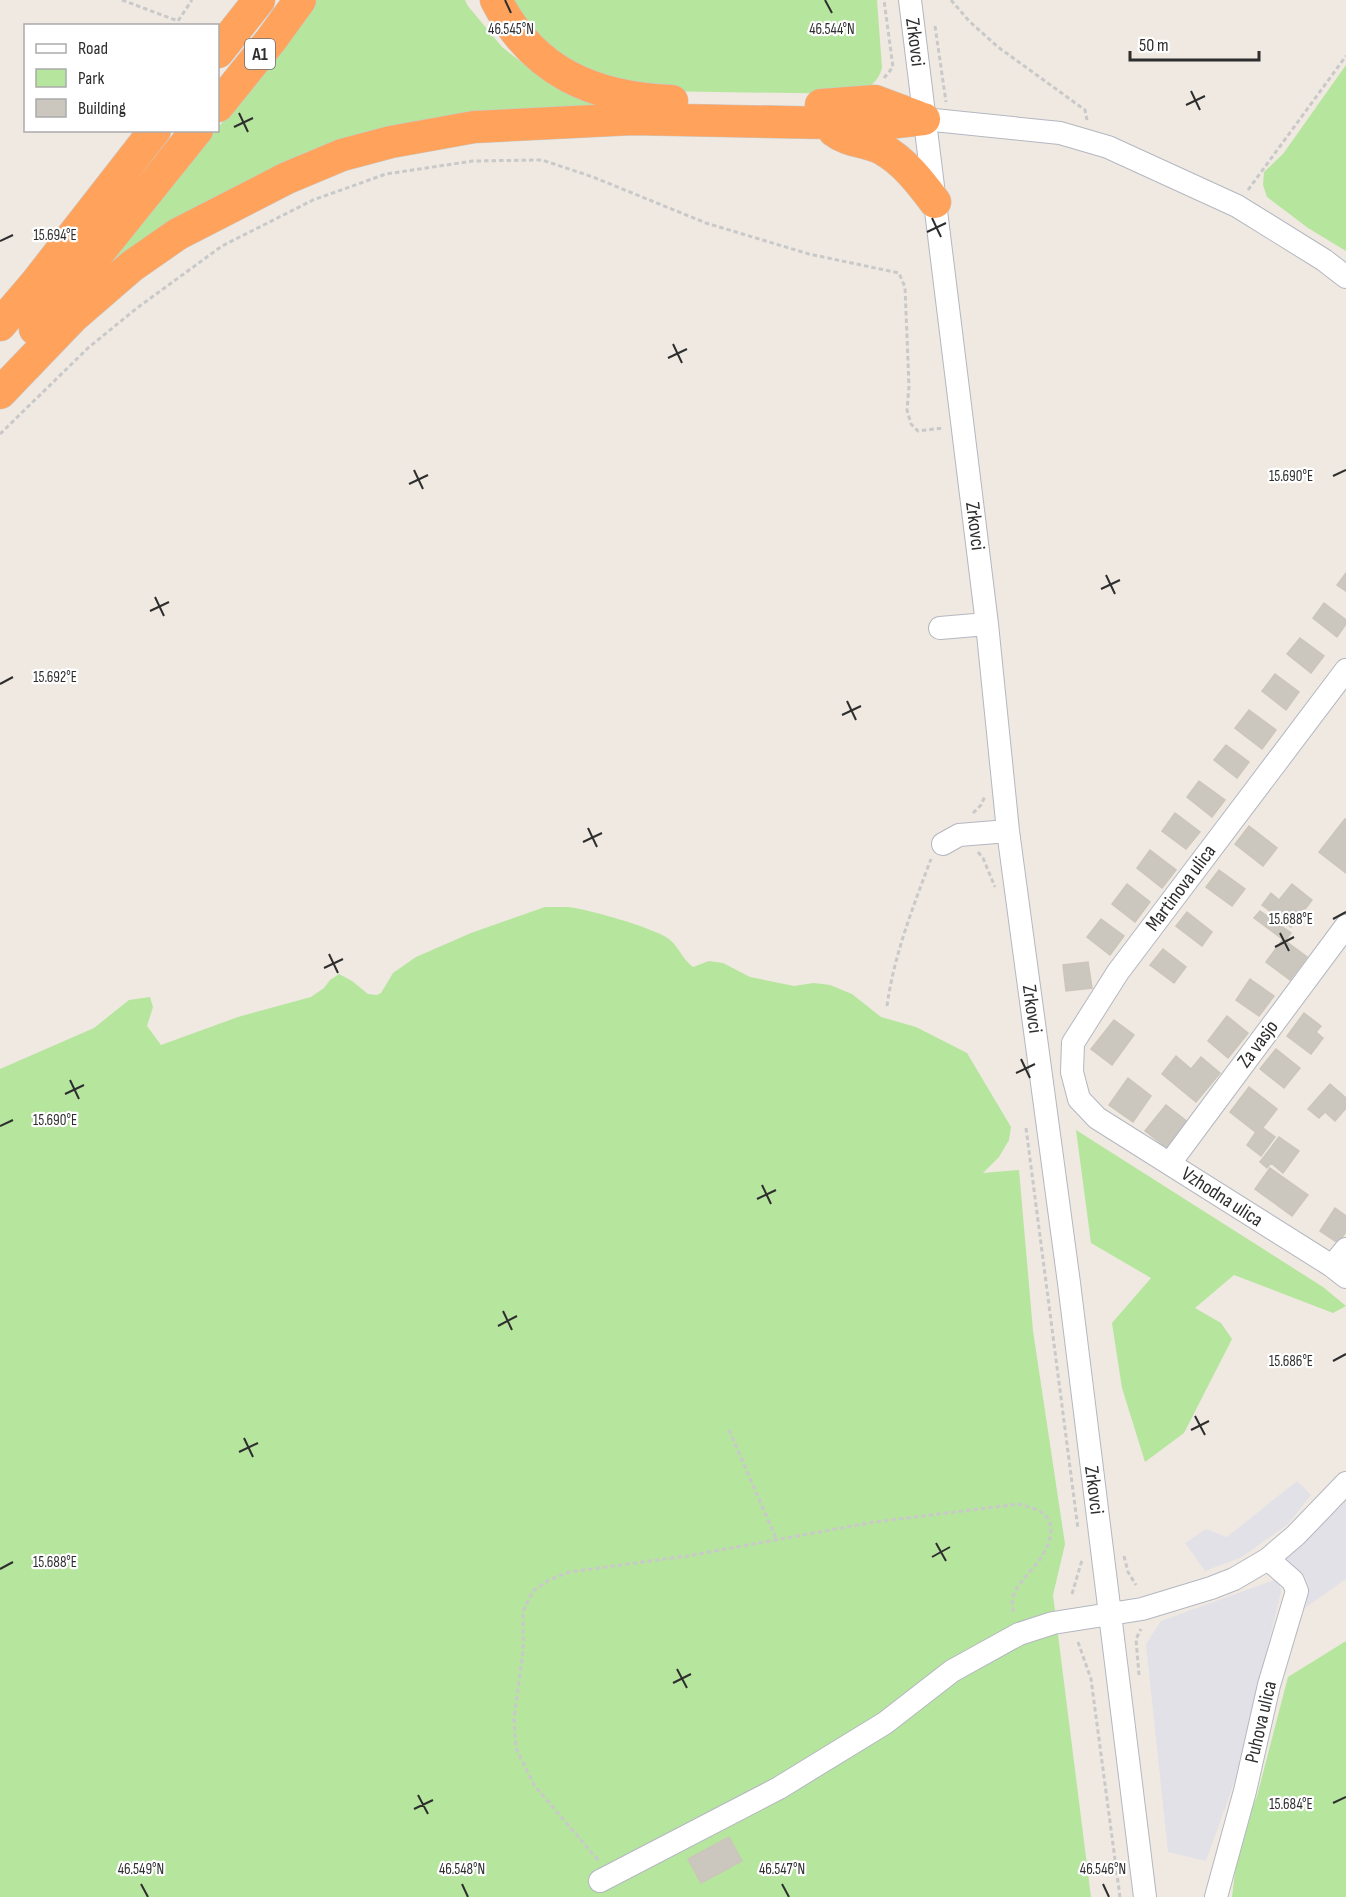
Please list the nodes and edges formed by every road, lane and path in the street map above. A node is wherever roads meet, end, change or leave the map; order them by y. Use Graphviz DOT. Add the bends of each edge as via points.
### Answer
graph roads {
  1 [pos="122,0"];
  2 [pos="192,0"];
  3 [pos="259,0"];
  4 [pos="300,0"];
  5 [pos="496,0"];
  6 [pos="884,0"];
  7 [pos="909,0"];
  8 [pos="951,0"];
  9 [pos="934,21"];
  10 [pos="219,51"];
  11 [pos="1346,56"];
  12 [pos="942,80"];
  13 [pos="880,82"];
  14 [pos="219,105"];
  15 [pos="924,119"];
  16 [pos="823,123"];
  17 [pos="153,132"];
  18 [pos="195,132"];
  19 [pos="1085,139"];
  20 [pos="935,202"];
  21 [pos="1237,206"];
  22 [pos="1346,278"];
  23 [pos="0,325"];
  24 [pos="0,368"];
  25 [pos="0,393"];
  26 [pos="963,426"];
  27 [pos="0,434"];
  28 [pos="987,624"];
  29 [pos="940,628"];
  30 [pos="1346,670"];
  31 [pos="1008,831"];
  32 [pos="943,843"];
  33 [pos="975,849"];
  34 [pos="996,890"];
  35 [pos="1346,926"];
  36 [pos="887,1006"];
  37 [pos="1097,1118"];
  38 [pos="1026,1126"];
  39 [pos="1170,1163"];
  40 [pos="1341,1264"];
  41 [pos="729,1430"];
  42 [pos="1346,1483"];
  43 [pos="1079,1538"];
  44 [pos="776,1539"];
  45 [pos="1080,1550"];
  46 [pos="1268,1559"];
  47 [pos="1072,1594"];
  48 [pos="1110,1613"];
  49 [pos="1019,1634"];
  50 [pos="1078,1642"];
  51 [pos="606,1878"];
  52 [pos="1120,1897"];
  53 [pos="1145,1897"];
  54 [pos="1216,1897"];
  1 -- 2 [label="path" via="178,21"];
  3 -- 10 [label="highway, A1"];
  4 -- 14 [label="highway, A1"];
  5 -- 15 [label="highway" via="538,58 567,77 604,92 644,100 685,102 825,105 875,101"];
  6 -- 13 [label="path" via="893,67"];
  7 -- 15 [label="street, Zrkovci"];
  8 -- 19 [label="path" via="998,48 1085,110"];
  9 -- 12 [label="path"];
  11 -- 21 [label="path"];
  15 -- 16 [label="highway" via="879,124"];
  15 -- 19 [label="street"];
  15 -- 20 [label="street, Zrkovci"];
  16 -- 20 [label="highway" via="843,138 881,149 913,174"];
  16 -- 25 [label="highway" via="633,119 474,127 342,155 287,178 169,240 73,317"];
  17 -- 23 [label="highway"];
  18 -- 24 [label="highway" via="59,302"];
  19 -- 21 [label="street"];
  20 -- 26 [label="street, Zrkovci"];
  21 -- 22 [label="street"];
  26 -- 27 [label="path" via="918,431 911,424 907,410 905,287 899,273 809,254 706,223 542,160 473,161 386,174 313,200 222,246 88,348"];
  26 -- 28 [label="street, Zrkovci"];
  28 -- 29 [label="street"];
  28 -- 31 [label="street, Zrkovci"];
  30 -- 37 [label="street, Martinova ulica" via="1118,972 1073,1043 1072,1072 1079,1099"];
  31 -- 32 [label="street" via="959,835"];
  31 -- 48 [label="street, Zrkovci"];
  32 -- 36 [label="path" via="931,858 905,930"];
  33 -- 34 [label="path" via="983,858"];
  35 -- 39 [label="street, Za vasjo"];
  37 -- 39 [label="street, Vzhodna ulica"];
  38 -- 43 [label="path"];
  39 -- 40 [label="street, Vzhodna ulica"];
  41 -- 44 [label="path"];
  42 -- 46 [label="street"];
  44 -- 49 [label="path" via="1019,1504 1035,1508 1046,1515 1052,1527 1040,1559 1015,1590 1011,1604"];
  44 -- 51 [label="path" via="569,1572 533,1591 522,1611 523,1651 514,1719 516,1748 534,1785"];
  45 -- 47 [label="path" via="1082,1562"];
  46 -- 48 [label="street" via="1211,1588 1142,1609"];
  46 -- 54 [label="street, Puhova ulica" via="1293,1581 1297,1591 1269,1685"];
  48 -- 49 [label="street" via="1053,1623"];
  48 -- 53 [label="street, Zrkovci"];
  49 -- 51 [label="street" via="952,1671 885,1723 779,1788"];
  50 -- 52 [label="path" via="1091,1679"];
}
